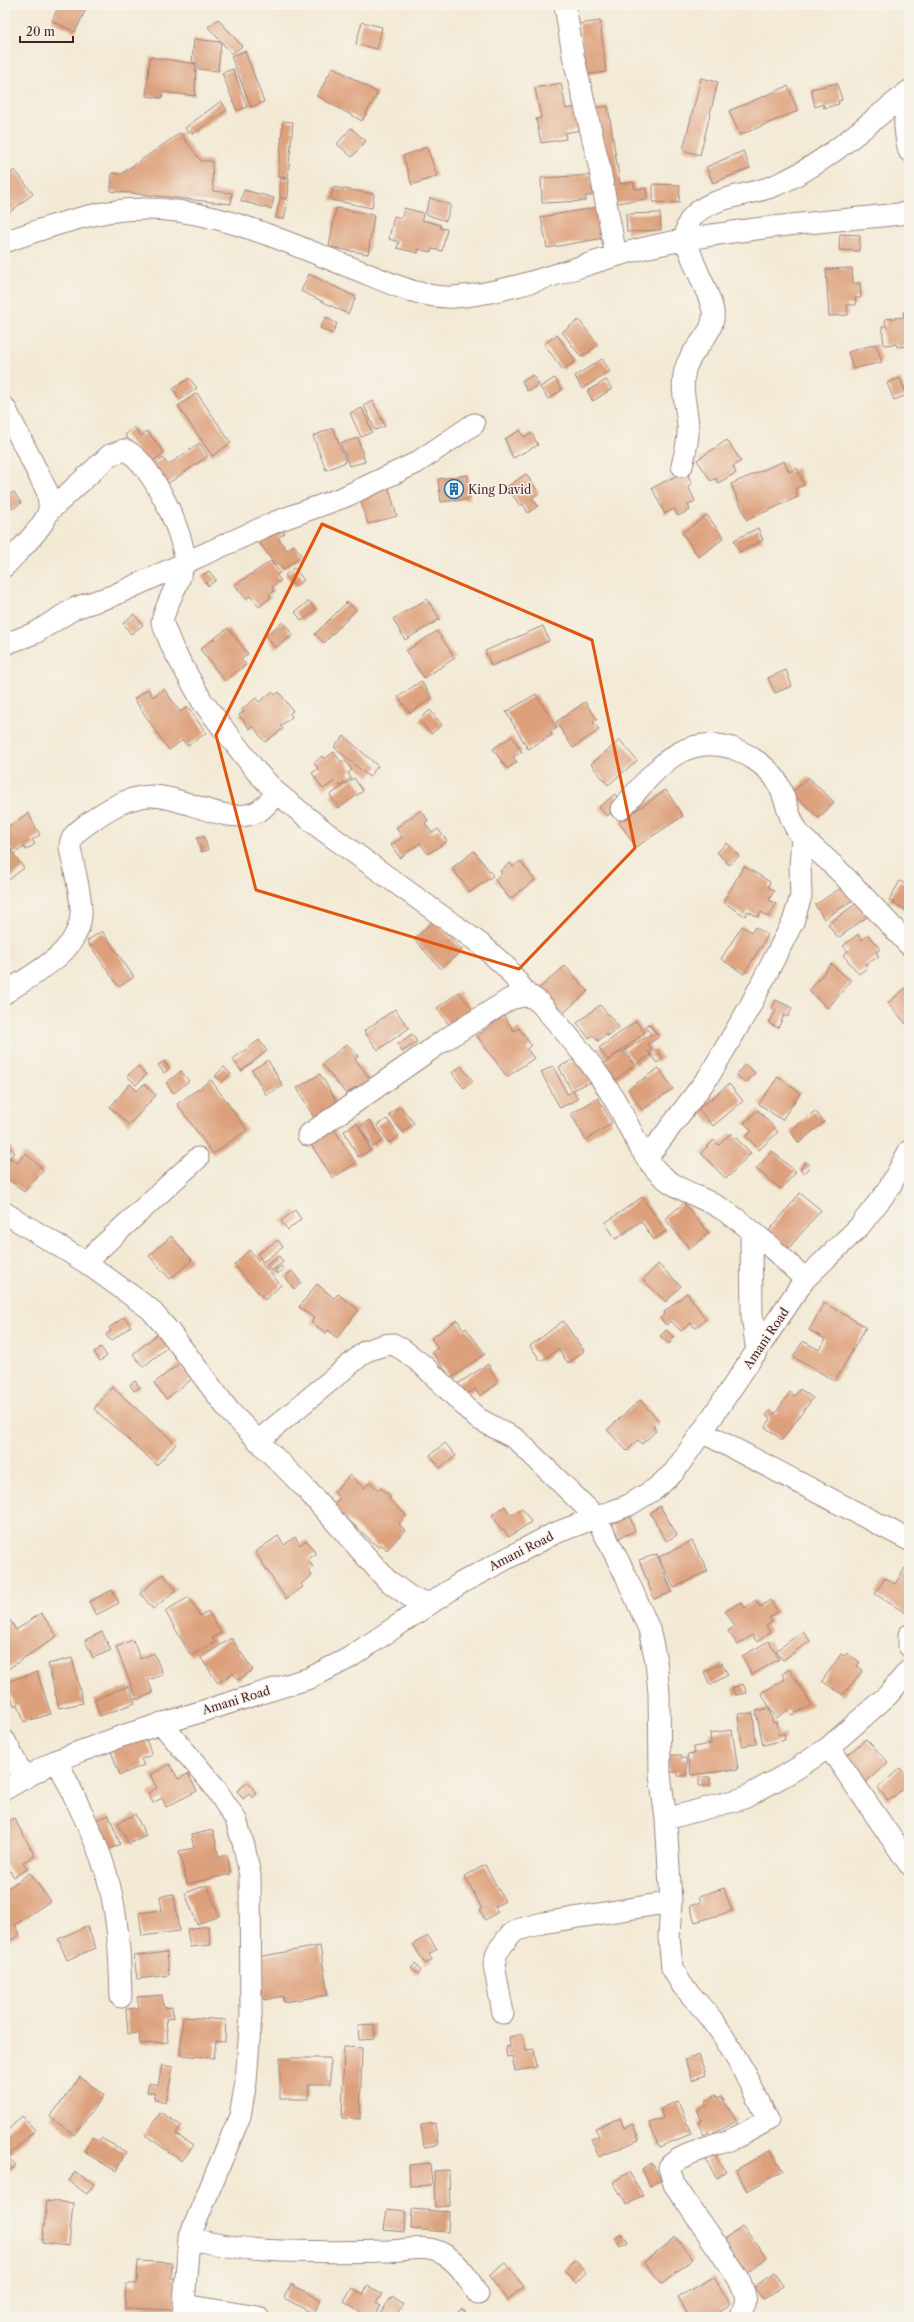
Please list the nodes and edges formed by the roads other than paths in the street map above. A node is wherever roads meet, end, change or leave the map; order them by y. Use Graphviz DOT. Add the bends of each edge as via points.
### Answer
graph roads {
  1 [pos="565,5"];
  2 [pos="909,90"];
  3 [pos="909,96"];
  4 [pos="909,151"];
  5 [pos="909,213"];
  6 [pos="688,239"];
  7 [pos="5,242"];
  8 [pos="616,256"];
  9 [pos="5,408"];
  10 [pos="474,424"];
  11 [pos="682,466"];
  12 [pos="49,511"];
  13 [pos="180,536"];
  14 [pos="217,548"];
  15 [pos="184,562"];
  16 [pos="5,566"];
  17 [pos="5,644"];
  18 [pos="277,793"];
  19 [pos="621,810"];
  20 [pos="802,836"];
  21 [pos="909,945"];
  22 [pos="5,992"];
  23 [pos="528,996"];
  24 [pos="308,1135"];
  25 [pos="909,1151"];
  26 [pos="198,1158"];
  27 [pos="647,1158"];
  28 [pos="5,1213"];
  29 [pos="751,1232"];
  30 [pos="85,1262"];
  31 [pos="805,1279"];
  32 [pos="757,1352"];
  33 [pos="702,1432"];
  34 [pos="258,1441"];
  35 [pos="596,1517"];
  36 [pos="909,1540"];
  37 [pos="430,1603"];
  38 [pos="909,1636"];
  39 [pos="909,1646"];
  40 [pos="909,1670"];
  41 [pos="161,1722"];
  42 [pos="5,1741"];
  43 [pos="829,1747"];
  44 [pos="57,1760"];
  45 [pos="24,1778"];
  46 [pos="5,1789"];
  47 [pos="666,1819"];
  48 [pos="909,1864"];
  49 [pos="671,1902"];
  50 [pos="121,1997"];
  51 [pos="503,2012"];
  52 [pos="189,2238"];
  53 [pos="478,2294"];
  54 [pos="184,2311"];
  55 [pos="258,2317"];
  56 [pos="739,2317"];
  1 -- 8 [label="street" via="573,55 599,165"];
  2 -- 6 [label="street" via="807,170 775,186 722,199 699,212 689,221 686,229"];
  3 -- 4 [label="street" via="904,110"];
  5 -- 6 [label="street"];
  6 -- 8 [label="street"];
  6 -- 11 [label="street" via="694,263 714,315 710,328 685,370 683,396 688,437"];
  7 -- 8 [label="street" via="76,219 109,212 144,210 198,214 261,231 414,291 452,297 493,291"];
  9 -- 12 [label="street" via="47,491"];
  10 -- 14 [label="street" via="416,464 344,497 286,517"];
  12 -- 13 [label="street" via="110,455 124,450 135,454 146,468"];
  12 -- 16 [label="street" via="40,526"];
  13 -- 14 [label="street"];
  13 -- 15 [label="street"];
  14 -- 15 [label="street"];
  15 -- 17 [label="street" via="112,596 75,608 35,633"];
  15 -- 18 [label="street" via="164,613 162,622 166,634 202,701 256,771"];
  18 -- 22 [label="street" via="260,810 249,815 230,814 164,797 147,796 115,806 77,831 70,842 70,847 81,907 78,933 61,954"];
  18 -- 23 [label="street" via="330,835 482,945 507,968"];
  19 -- 20 [label="street" via="671,757 688,747 703,744 722,745 741,751 773,776 782,789 789,814"];
  20 -- 21 [label="street" via="835,866"];
  20 -- 27 [label="street" via="801,896 793,922 749,1008 709,1076"];
  23 -- 24 [label="street" via="510,999 443,1041"];
  23 -- 27 [label="street" via="540,1003 598,1074"];
  25 -- 31 [label="street, Amani Road" via="888,1190 859,1227"];
  26 -- 30 [label="street"];
  27 -- 29 [label="street" via="668,1181 722,1209"];
  28 -- 30 [label="street"];
  29 -- 31 [label="street"];
  29 -- 32 [label="street" via="752,1316"];
  30 -- 34 [label="street" via="159,1318 212,1389"];
  31 -- 32 [label="street, Amani Road"];
  32 -- 33 [label="street, Amani Road"];
  33 -- 35 [label="street, Amani Road" via="674,1472 655,1490 629,1505"];
  33 -- 36 [label="street"];
  34 -- 35 [label="street" via="366,1352 393,1344 424,1366 477,1418 516,1439"];
  34 -- 37 [label="street" via="307,1490 387,1580 413,1599"];
  35 -- 37 [label="street, Amani Road" via="554,1534 460,1583"];
  35 -- 47 [label="street" via="649,1629 659,1693 660,1774"];
  37 -- 41 [label="street, Amani Road" via="349,1658 310,1678"];
  38 -- 39 [label="street"];
  40 -- 43 [label="street" via="888,1695"];
  41 -- 44 [label="street, Amani Road"];
  41 -- 52 [label="street" via="214,1786 236,1820 250,1875 251,2014 246,2082 240,2116"];
  42 -- 45 [label="street"];
  43 -- 47 [label="street" via="744,1798"];
  43 -- 48 [label="street"];
  44 -- 45 [label="street, Amani Road"];
  44 -- 50 [label="street" via="94,1843 112,1895 117,1923"];
  45 -- 46 [label="street, Amani Road"];
  47 -- 49 [label="street"];
  49 -- 51 [label="street" via="543,1923 517,1930 497,1952 494,1965"];
  49 -- 56 [label="street" via="669,1937 672,1968 682,1985 724,2037 768,2120 733,2138 682,2158 669,2167 674,2184 745,2291 747,2304"];
  52 -- 53 [label="street" via="223,2246 281,2250 388,2251 414,2248 435,2251 457,2264"];
  52 -- 54 [label="street"];
  54 -- 55 [label="street"];
}
